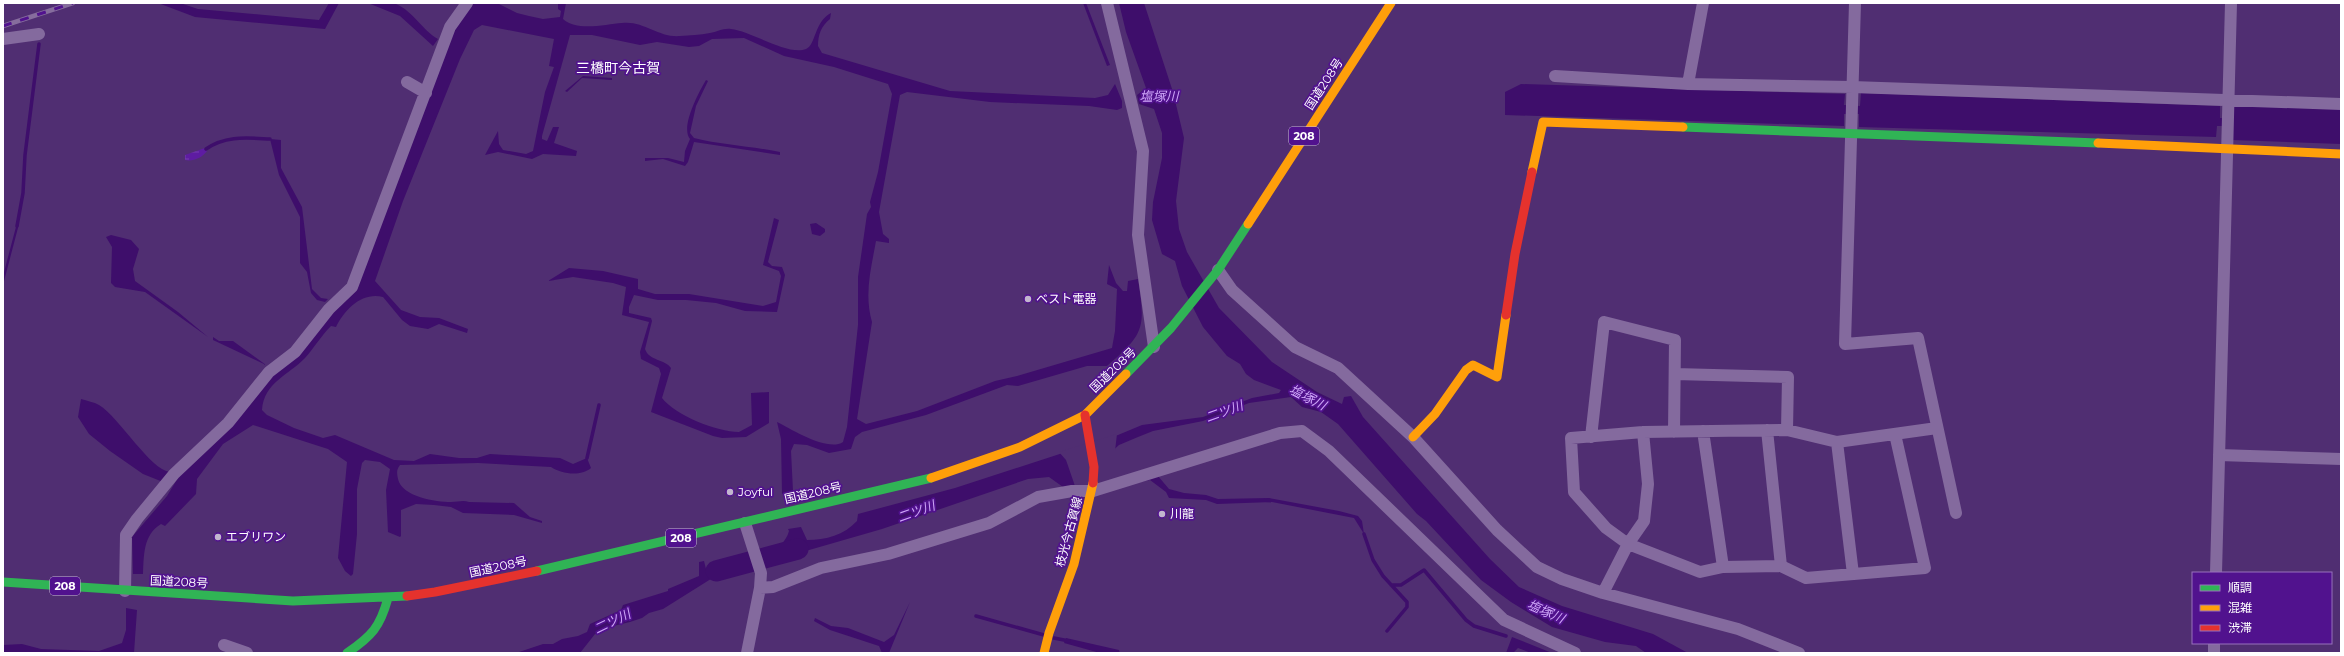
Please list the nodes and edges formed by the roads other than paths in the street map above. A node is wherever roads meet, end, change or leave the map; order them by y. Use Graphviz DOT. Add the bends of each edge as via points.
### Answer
graph roads {
  1 [pos="467,3"];
  2 [pos="1107,3"];
  3 [pos="1391,3"];
  4 [pos="1704,3"];
  5 [pos="1855,3"];
  6 [pos="2231,3"];
  7 [pos="39,34"];
  8 [pos="3,39"];
  9 [pos="1555,76"];
  10 [pos="407,82"];
  11 [pos="1688,84"];
  12 [pos="1852,87"];
  13 [pos="426,93"];
  14 [pos="2228,101"];
  15 [pos="2341,104"];
  16 [pos="1851,132"];
  17 [pos="2227,150"];
  18 [pos="2341,154"];
  19 [pos="1218,270"];
  20 [pos="1154,347"];
  21 [pos="1675,374"];
  22 [pos="1085,415"];
  23 [pos="1937,428"];
  24 [pos="1767,430"];
  25 [pos="1788,430"];
  26 [pos="1703,431"];
  27 [pos="1643,432"];
  28 [pos="1674,432"];
  29 [pos="1894,434"];
  30 [pos="1413,437"];
  31 [pos="1591,437"];
  32 [pos="1837,442"];
  33 [pos="2219,455"];
  34 [pos="2341,459"];
  35 [pos="1093,485"];
  36 [pos="1956,513"];
  37 [pos="744,523"];
  38 [pos="1628,544"];
  39 [pos="1781,566"];
  40 [pos="1723,567"];
  41 [pos="2216,572"];
  42 [pos="1853,574"];
  43 [pos="3,582"];
  44 [pos="760,588"];
  45 [pos="126,591"];
  46 [pos="1603,593"];
  47 [pos="388,598"];
  48 [pos="224,645"];
  49 [pos="248,653"];
  50 [pos="347,653"];
  51 [pos="748,653"];
  52 [pos="1044,653"];
  53 [pos="1575,653"];
  54 [pos="1799,653"];
  1 -- 13 [label="street" via="450,27"];
  2 -- 20 [label="street" via="1143,151 1138,235"];
  3 -- 19 [label="main road, 国道208号 / 208"];
  4 -- 11 [label="street"];
  5 -- 12 [label="street"];
  6 -- 14 [label="street"];
  7 -- 8 [label="street"];
  9 -- 11 [label="street"];
  10 -- 13 [label="street"];
  11 -- 12 [label="street"];
  12 -- 14 [label="street"];
  12 -- 16 [label="street"];
  13 -- 45 [label="street" via="352,287 329,309 295,352 269,372 228,423 174,474 137,519 126,535"];
  14 -- 15 [label="street"];
  14 -- 17 [label="street"];
  16 -- 17 [label="main road"];
  16 -- 23 [label="street" via="1845,344 1918,338"];
  16 -- 30 [label="main road" via="1543,122 1515,254 1497,377 1473,365 1466,370 1435,414"];
  17 -- 18 [label="main road"];
  17 -- 33 [label="street"];
  19 -- 20 [label="main road, 国道208号 / 208"];
  19 -- 30 [label="street" via="1232,290 1295,347 1338,368"];
  20 -- 22 [label="main road, 国道208号 / 208"];
  21 -- 25 [label="street" via="1788,377"];
  21 -- 28 [label="street"];
  21 -- 31 [label="street" via="1675,340 1604,322"];
  22 -- 35 [label="main road, 枝光今古賀線"];
  22 -- 37 [label="main road, 国道208号 / 208" via="1020,447 939,476"];
  23 -- 29 [label="street"];
  23 -- 36 [label="street"];
  24 -- 25 [label="street"];
  24 -- 26 [label="street"];
  24 -- 39 [label="street"];
  25 -- 32 [label="street"];
  26 -- 28 [label="street"];
  26 -- 40 [label="street"];
  27 -- 28 [label="street"];
  27 -- 31 [label="street"];
  27 -- 38 [label="street" via="1648,484 1644,521"];
  29 -- 32 [label="street"];
  29 -- 42 [label="street" via="1925,568"];
  30 -- 46 [label="street" via="1497,530 1537,566 1562,579"];
  31 -- 38 [label="street" via="1571,438 1574,492 1606,528"];
  32 -- 42 [label="street"];
  33 -- 34 [label="street"];
  33 -- 41 [label="street"];
  35 -- 44 [label="street" via="1038,497 989,523 888,554 822,568 773,587"];
  35 -- 52 [label="main road, 枝光今古賀線" via="1074,564"];
  35 -- 53 [label="street" via="1280,433 1302,431 1329,451 1504,620"];
  37 -- 44 [label="street" via="761,573"];
  37 -- 47 [label="main road, 国道208号 / 208" via="485,583"];
  38 -- 40 [label="street" via="1700,572"];
  38 -- 46 [label="street"];
  39 -- 40 [label="street"];
  39 -- 42 [label="street" via="1806,578"];
  43 -- 45 [label="main road, 国道208号 / 208"];
  44 -- 51 [label="street"];
  45 -- 47 [label="main road, 国道208号 / 208" via="292,601"];
  46 -- 54 [label="street" via="1738,629"];
  47 -- 50 [label="main road" via="382,620 374,634"];
  48 -- 49 [label="street"];
}
